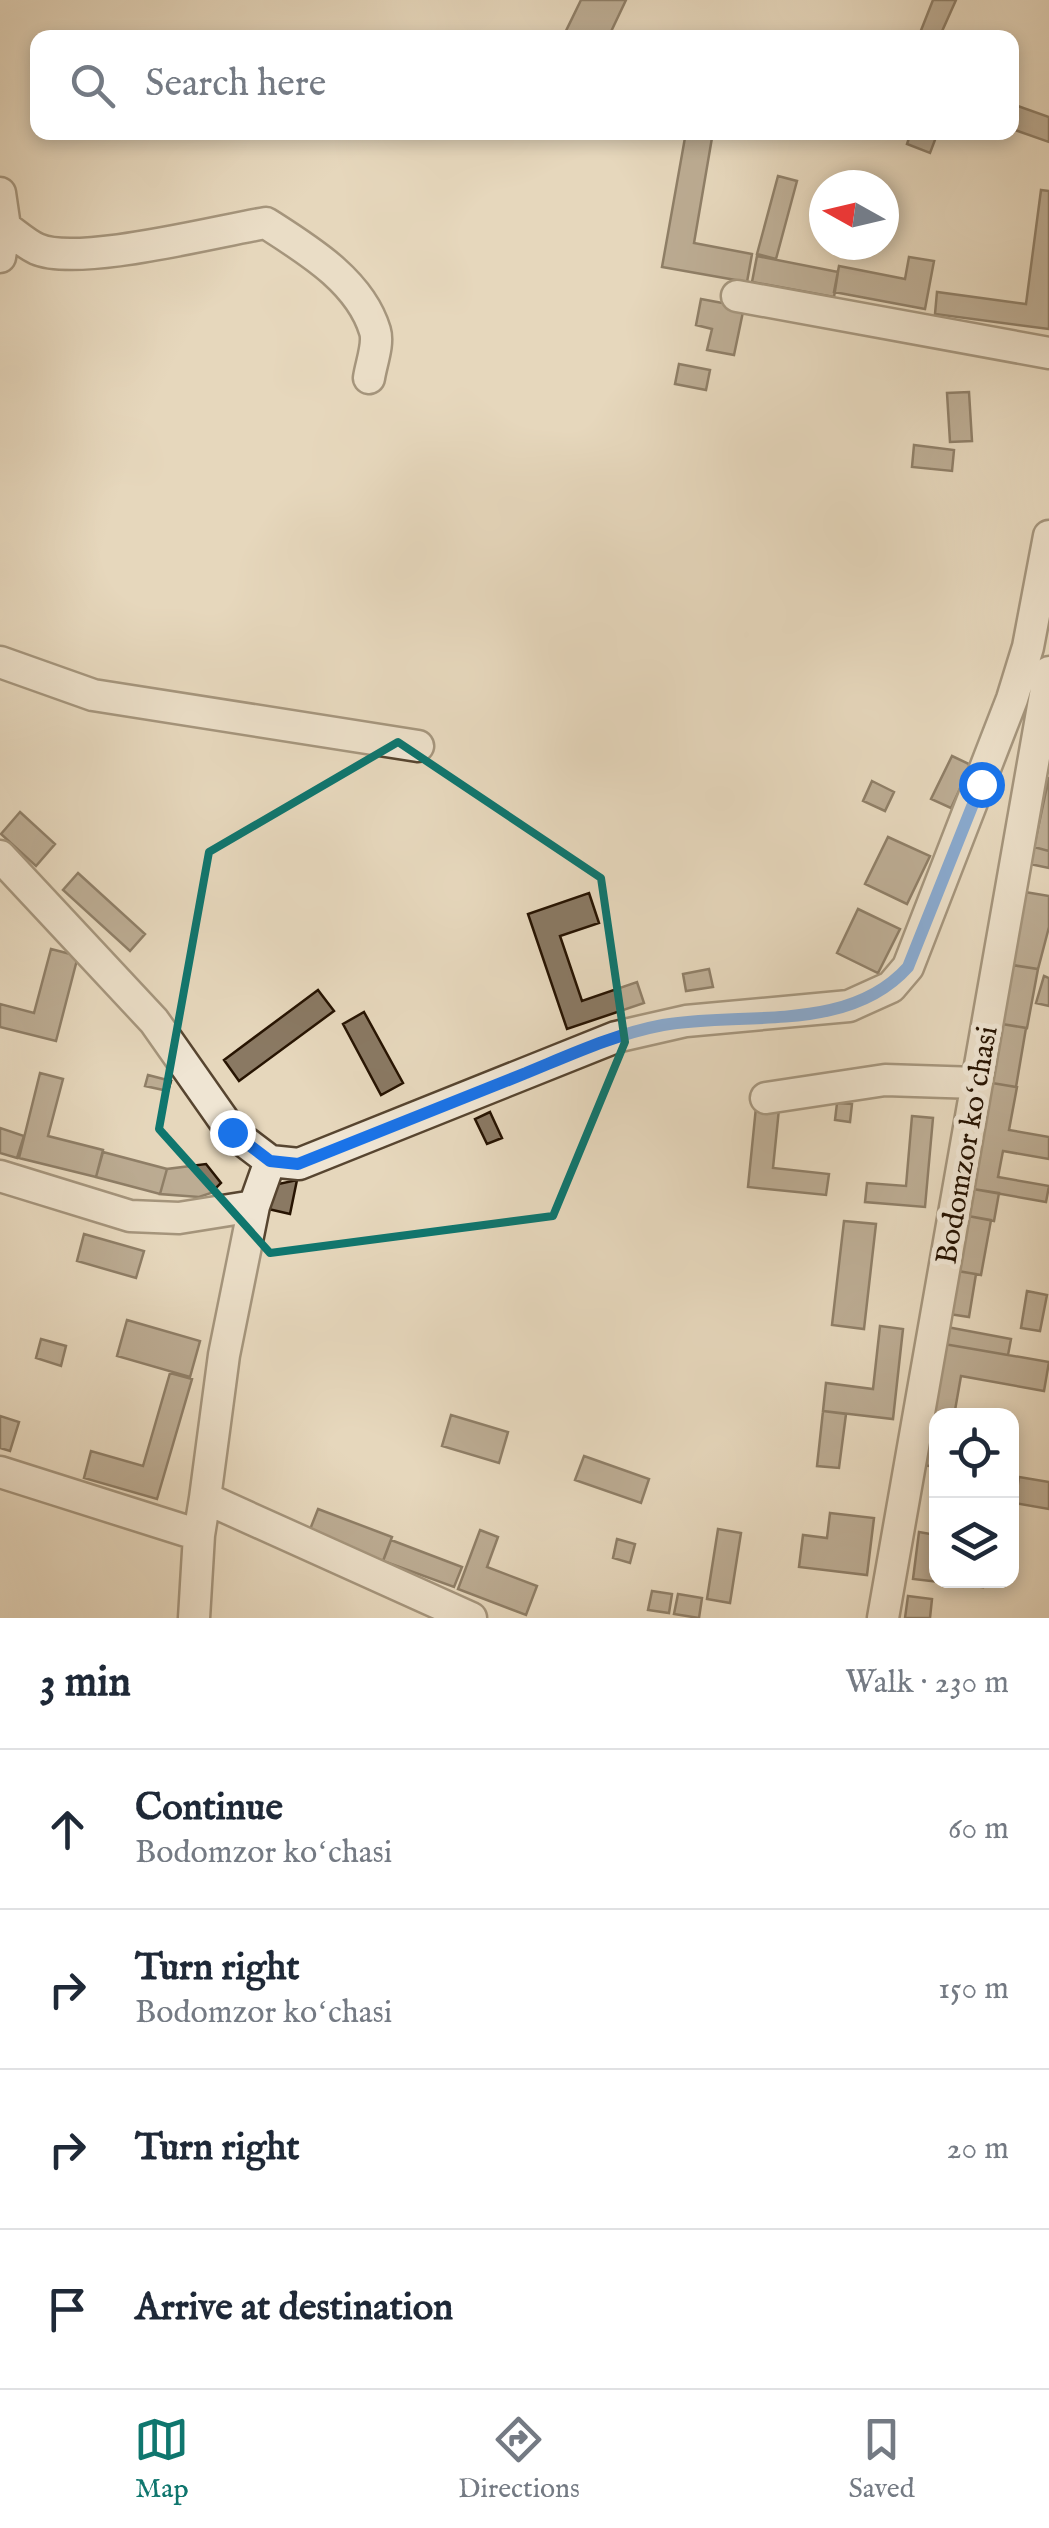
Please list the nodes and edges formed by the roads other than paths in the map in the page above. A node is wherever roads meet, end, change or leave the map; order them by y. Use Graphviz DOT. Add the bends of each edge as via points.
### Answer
graph roads {
  1 [pos="0,193"];
  2 [pos="3,242"];
  3 [pos="736,296"];
  4 [pos="1049,353"];
  5 [pos="369,378"];
  6 [pos="1049,536"];
  7 [pos="1038,652"];
  8 [pos="0,662"];
  9 [pos="1049,672"];
  10 [pos="418,746"];
  11 [pos="0,856"];
  12 [pos="14,881"];
  13 [pos="977,1083"];
  14 [pos="766,1098"];
  15 [pos="270,1161"];
  16 [pos="0,1176"];
  17 [pos="254,1206"];
  18 [pos="0,1472"];
  19 [pos="205,1498"];
  20 [pos="199,1535"];
  21 [pos="194,1618"];
  22 [pos="471,1618"];
  23 [pos="883,1618"];
  1 -- 2 [label="street"];
  2 -- 5 [label="street" via="74,252 266,223 357,294 377,335"];
  3 -- 4 [label="street"];
  6 -- 7 [label="street"];
  7 -- 15 [label="street" via="916,949 890,987 832,1009 686,1021 616,1037 298,1164"];
  8 -- 10 [label="street" via="93,695"];
  9 -- 13 [label="street, Bodomzor koʻchasi"];
  11 -- 12 [label="street"];
  12 -- 15 [label="street" via="154,1020 232,1132"];
  13 -- 14 [label="street" via="885,1080"];
  13 -- 23 [label="street, Bodomzor koʻchasi"];
  15 -- 17 [label="street"];
  16 -- 17 [label="street" via="130,1216 179,1218"];
  17 -- 19 [label="street"];
  18 -- 20 [label="street"];
  19 -- 20 [label="street"];
  19 -- 22 [label="street"];
  20 -- 21 [label="street"];
}
